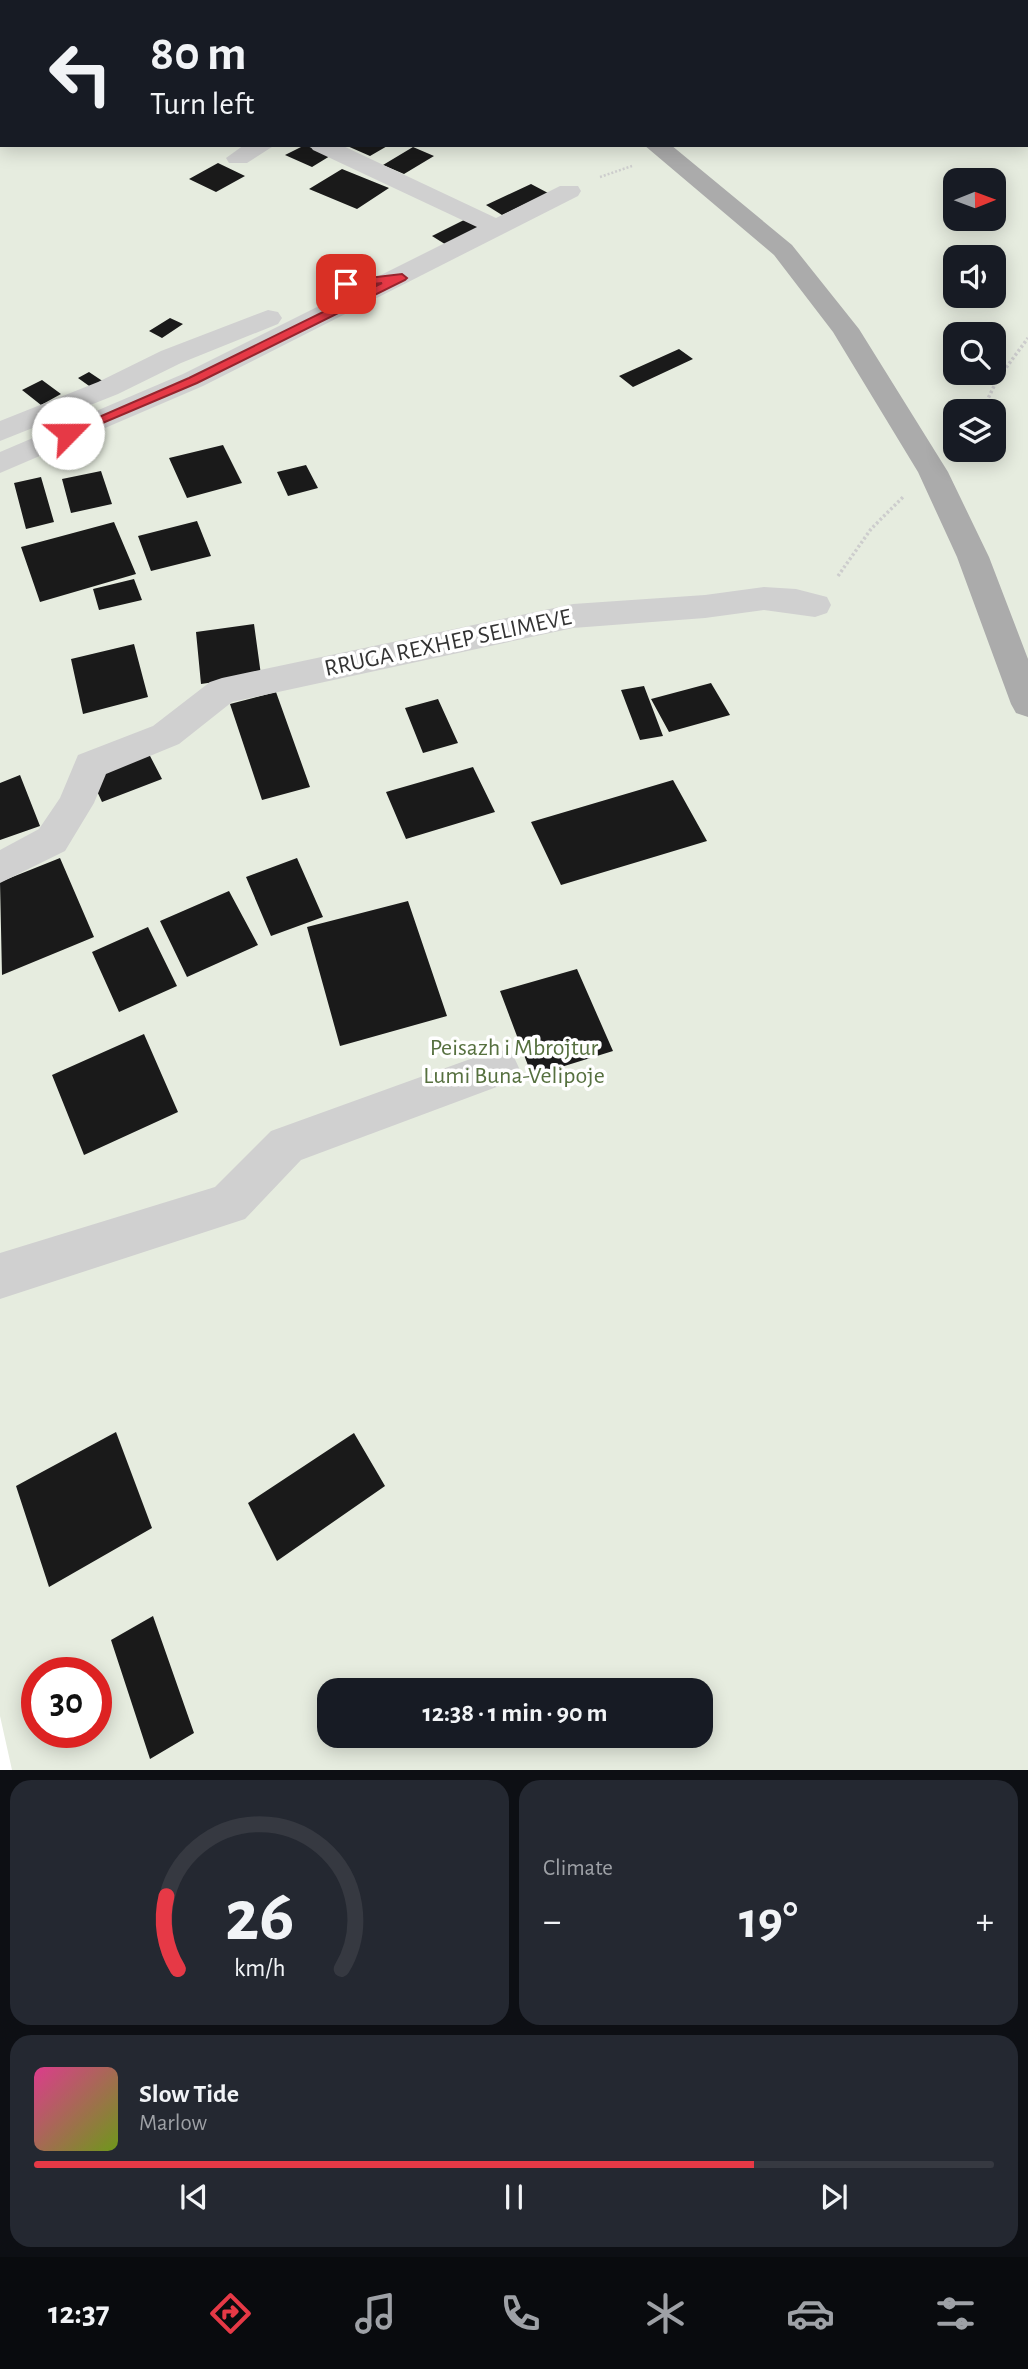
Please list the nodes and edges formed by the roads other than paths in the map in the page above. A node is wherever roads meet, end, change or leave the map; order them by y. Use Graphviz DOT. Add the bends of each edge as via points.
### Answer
graph roads {
  1 [pos="259,147"];
  2 [pos="325,147"];
  3 [pos="660,148"];
  4 [pos="239,158"];
  5 [pos="569,191"];
  6 [pos="496,227"];
  7 [pos="402,278"];
  8 [pos="0,432"];
  9 [pos="0,463"];
  10 [pos="815,606"];
  11 [pos="1028,704"];
  12 [pos="0,868"];
  13 [pos="498,1068"];
  14 [pos="0,1276"];
  1 -- 4 [label="street"];
  2 -- 6 [label="street"];
  3 -- 11 [label="main road" via="783,250 845,330 933,472 973,557"];
  5 -- 6 [label="street"];
  6 -- 7 [label="street"];
  7 -- 8 [label="street" via="346,284"];
  7 -- 9 [label="street" via="193,380"];
  10 -- 12 [label="street, RRUGA REXHEP SELIMEVE" via="787,597 748,597 688,608 573,616 222,691 166,735 90,765 76,803 52,841"];
  13 -- 14 [label="street" via="286,1145 229,1204"];
}
